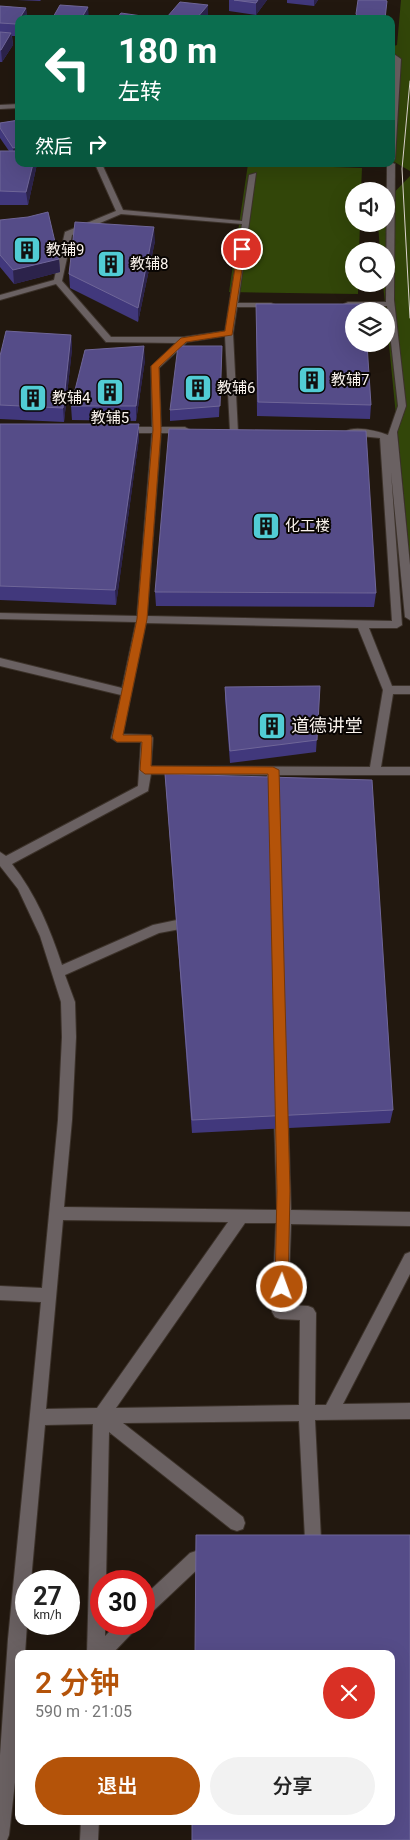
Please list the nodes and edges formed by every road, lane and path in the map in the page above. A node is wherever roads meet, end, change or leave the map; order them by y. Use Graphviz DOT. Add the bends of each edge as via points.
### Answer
graph roads {
  1 [pos="395,57"];
  2 [pos="395,102"];
  3 [pos="15,106"];
  4 [pos="0,107"];
  5 [pos="99,167"];
  6 [pos="391,167"];
  7 [pos="253,174"];
  8 [pos="120,212"];
  9 [pos="239,222"];
  10 [pos="58,281"];
  11 [pos="0,298"];
  12 [pos="390,302"];
  13 [pos="337,304"];
  14 [pos="345,304"];
  15 [pos="233,305"];
  16 [pos="280,305"];
  17 [pos="229,333"];
  18 [pos="184,340"];
  19 [pos="395,346"];
  20 [pos="108,430"];
  21 [pos="157,430"];
  22 [pos="196,430"];
  23 [pos="235,431"];
  24 [pos="339,432"];
  25 [pos="0,616"];
  26 [pos="410,618"];
  27 [pos="142,619"];
  28 [pos="362,624"];
  29 [pos="0,662"];
  30 [pos="388,690"];
  31 [pos="410,690"];
  32 [pos="127,693"];
  33 [pos="145,770"];
  34 [pos="273,770"];
  35 [pos="375,771"];
  36 [pos="410,771"];
  37 [pos="274,806"];
  38 [pos="2,860"];
  39 [pos="202,920"];
  40 [pos="59,972"];
  41 [pos="281,1102"];
  42 [pos="56,1213"];
  43 [pos="241,1216"];
  44 [pos="284,1217"];
  45 [pos="410,1219"];
  46 [pos="410,1259"];
  47 [pos="0,1293"];
  48 [pos="48,1295"];
  49 [pos="410,1411"];
  50 [pos="330,1412"];
  51 [pos="307,1413"];
  52 [pos="101,1416"];
  53 [pos="37,1417"];
  54 [pos="237,1523"];
  55 [pos="312,1539"];
  56 [pos="196,1559"];
  57 [pos="155,1598"];
  58 [pos="118,1635"];
  59 [pos="16,1650"];
  60 [pos="98,1650"];
  61 [pos="102,1650"];
  62 [pos="15,1668"];
  63 [pos="90,1825"];
  64 [pos="0,1835"];
  65 [pos="89,1840"];
  1 -- 2 [label="street" via="398,59"];
  3 -- 4 [label="street"];
  5 -- 8 [label="street"];
  6 -- 12 [label="street"];
  7 -- 15 [label="street"];
  8 -- 9 [label="street"];
  8 -- 10 [label="street" via="68,234"];
  10 -- 11 [label="street"];
  10 -- 18 [label="street" via="110,340"];
  13 -- 14 [label="street"];
  15 -- 16 [label="street"];
  15 -- 17 [label="street"];
  17 -- 18 [label="street"];
  17 -- 23 [label="street"];
  18 -- 21 [label="street" via="155,366"];
  19 -- 26 [label="street" via="402,406 392,432"];
  20 -- 21 [label="street"];
  21 -- 22 [label="street"];
  21 -- 27 [label="street"];
  24 -- 28 [label="street" via="384,436 397,624"];
  25 -- 27 [label="street"];
  27 -- 28 [label="street"];
  27 -- 32 [label="street"];
  28 -- 30 [label="street"];
  29 -- 32 [label="street"];
  30 -- 31 [label="street"];
  30 -- 35 [label="street"];
  32 -- 33 [label="street" via="117,738 147,738"];
  33 -- 34 [label="street"];
  33 -- 38 [label="street" via="144,788"];
  34 -- 35 [label="street"];
  34 -- 37 [label="street"];
  35 -- 36 [label="street"];
  38 -- 40 [label="street" via="35,911"];
  39 -- 40 [label="street" via="157,928"];
  40 -- 42 [label="street" via="68,1002 69,1037"];
  41 -- 44 [label="street"];
  42 -- 43 [label="street"];
  42 -- 48 [label="street"];
  43 -- 44 [label="street"];
  43 -- 52 [label="street"];
  44 -- 45 [label="street"];
  44 -- 51 [label="street" via="280,1312 308,1313"];
  46 -- 50 [label="street"];
  47 -- 48 [label="street"];
  48 -- 53 [label="street"];
  49 -- 50 [label="street"];
  50 -- 51 [label="street"];
  51 -- 52 [label="street"];
  51 -- 55 [label="street"];
  52 -- 53 [label="street"];
  52 -- 54 [label="street"];
  52 -- 60 [label="street"];
  53 -- 59 [label="street"];
  56 -- 57 [label="street"];
  58 -- 61 [label="street"];
  62 -- 64 [label="street"];
  63 -- 65 [label="street"];
}
